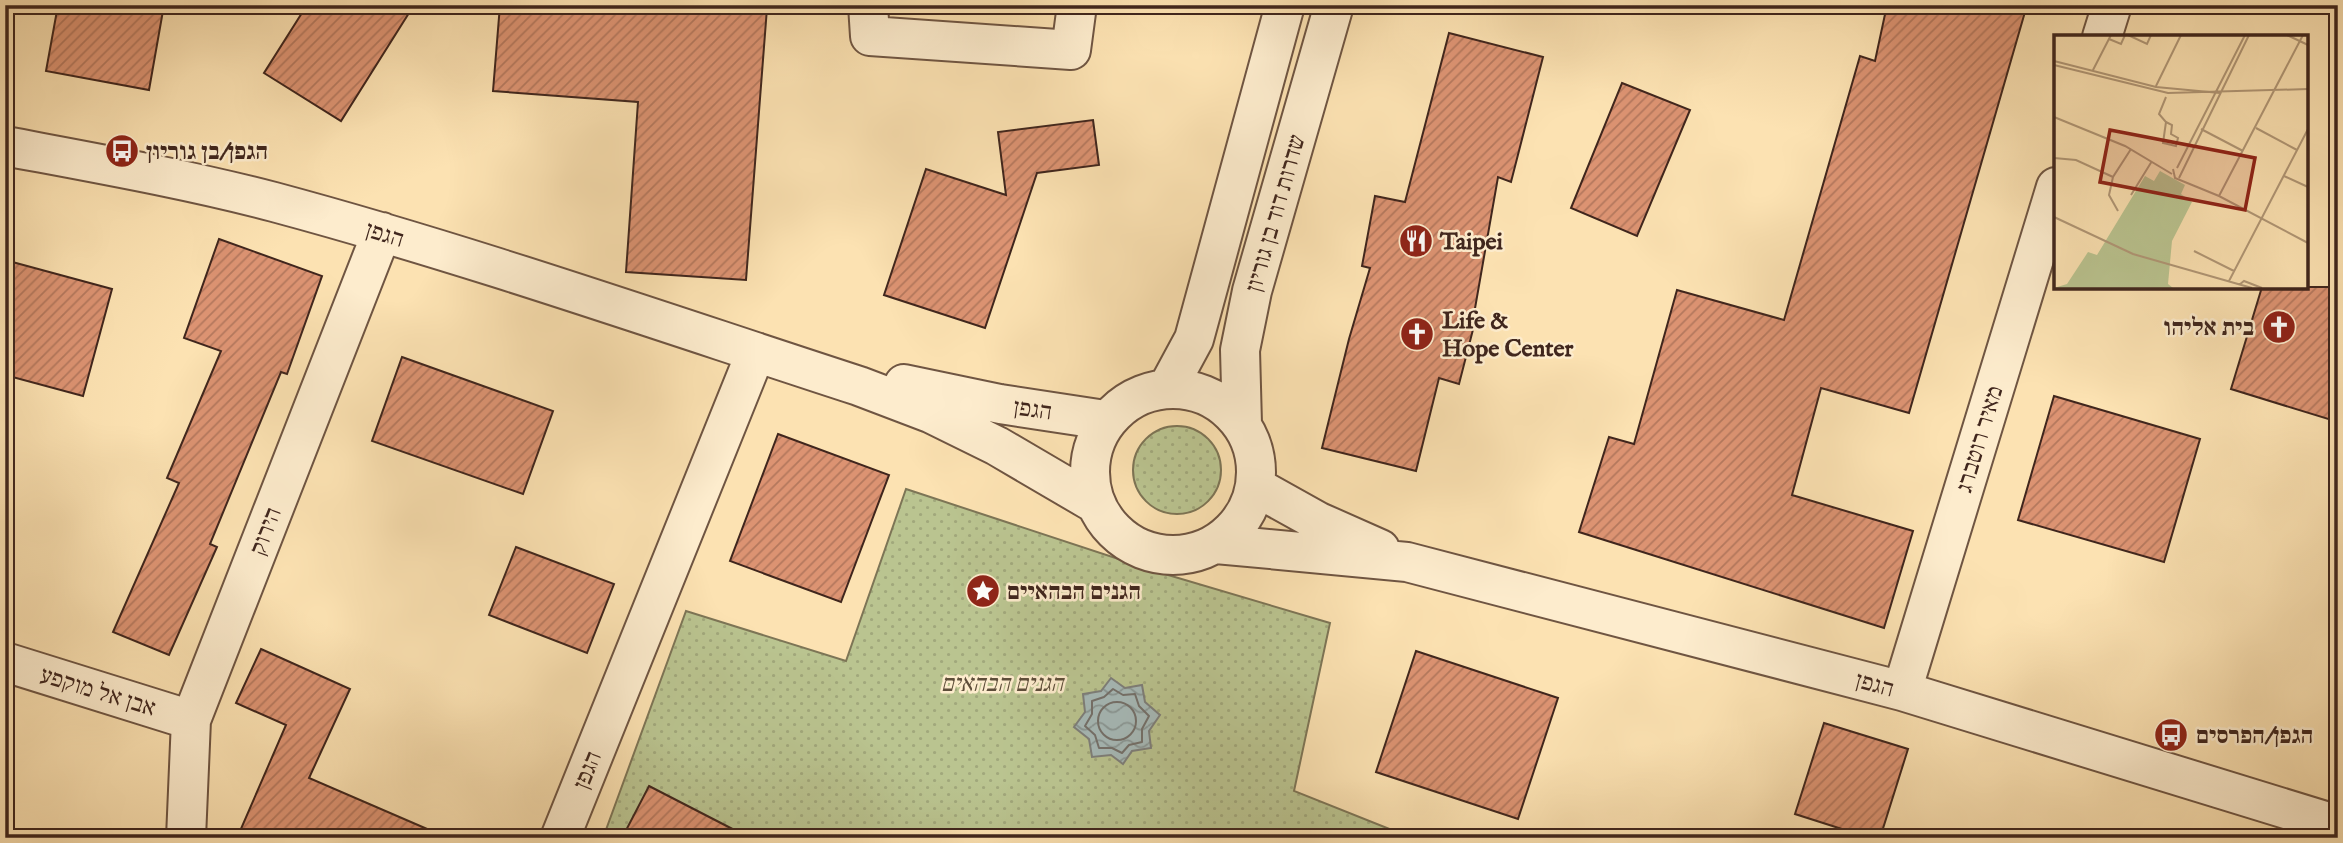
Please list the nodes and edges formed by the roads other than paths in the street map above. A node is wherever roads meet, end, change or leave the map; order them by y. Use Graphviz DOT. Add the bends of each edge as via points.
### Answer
graph roads {
  1 [pos="868,5"];
  2 [pos="1077,5"];
  3 [pos="1285,5"];
  4 [pos="1334,5"];
  5 [pos="2112,5"];
  6 [pos="2103,35"];
  7 [pos="5,146"];
  8 [pos="2054,194"];
  9 [pos="382,232"];
  10 [pos="756,352"];
  11 [pos="1167,389"];
  12 [pos="1105,420"];
  13 [pos="1242,424"];
  14 [pos="1256,487"];
  15 [pos="1096,503"];
  16 [pos="1216,544"];
  17 [pos="1407,562"];
  18 [pos="5,662"];
  19 [pos="1902,691"];
  20 [pos="191,720"];
  21 [pos="2338,825"];
  22 [pos="186,838"];
  23 [pos="560,838"];
  1 -- 2 [label="street" via="870,36 1071,50"];
  3 -- 11 [label="street, שדרות דוד בן גוריון" via="1194,339"];
  4 -- 13 [label="street, שדרות דוד בן גוריון" via="1252,292 1240,350"];
  5 -- 6 [label="street"];
  7 -- 9 [label="street, הגפן" via="170,178"];
  8 -- 19 [label="street, מאיר רוטברג"];
  9 -- 10 [label="street, הגפן"];
  9 -- 20 [label="street, הירוק"];
  10 -- 12 [label="street, הגפן" via="1000,404"];
  10 -- 15 [label="street, הגפן" via="930,412"];
  10 -- 23 [label="street, הגפן"];
  11 -- 12 [label="street" via="1143,395"];
  11 -- 13 [label="street" via="1206,396"];
  12 -- 15 [label="street" via="1091,448"];
  13 -- 14 [label="street" via="1258,475"];
  14 -- 16 [label="street" via="1252,504 1237,526"];
  14 -- 17 [label="street, הגפן"];
  15 -- 16 [label="street" via="1111,528 1143,549 1161,555 1190,554"];
  16 -- 17 [label="street, הגפן"];
  17 -- 19 [label="street, הגפן"];
  18 -- 20 [label="street, אבן אל מוקפע"];
  19 -- 21 [label="street, הגפן"];
  20 -- 22 [label="street, הירוק"];
}
